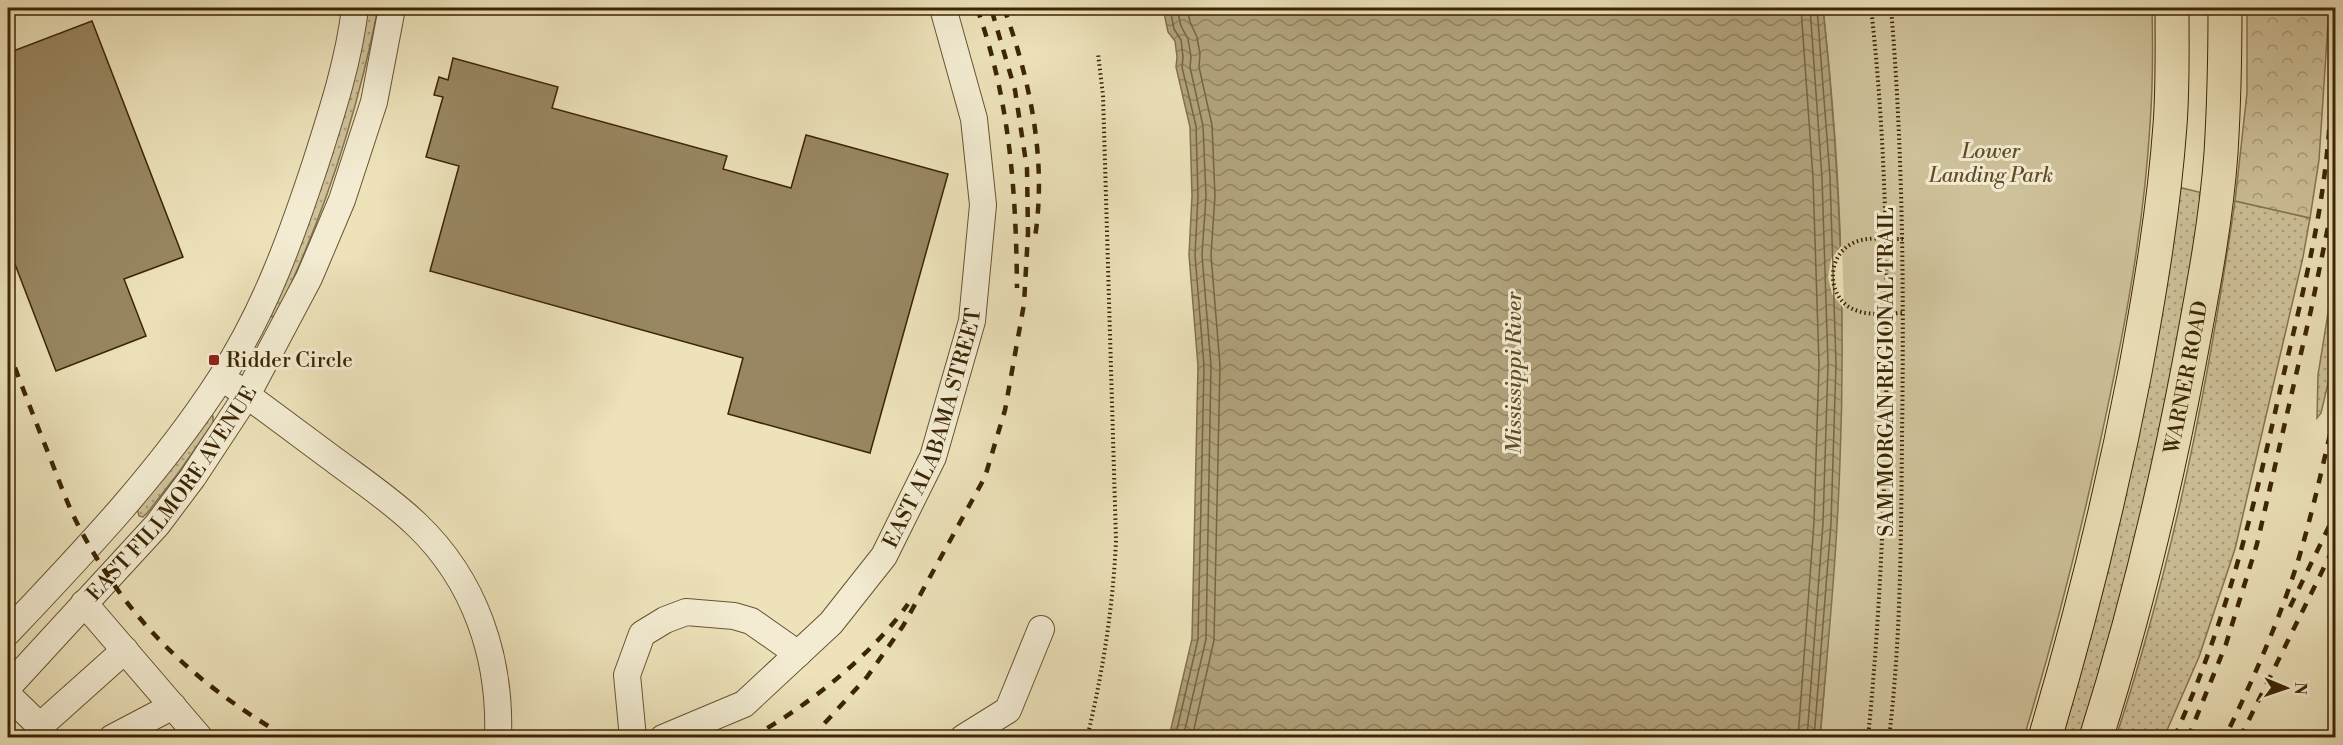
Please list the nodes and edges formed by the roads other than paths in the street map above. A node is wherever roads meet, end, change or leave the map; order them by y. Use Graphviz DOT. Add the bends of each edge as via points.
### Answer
graph roads {
  1 [pos="355,8"];
  2 [pos="392,8"];
  3 [pos="943,8"];
  4 [pos="2172,8"];
  5 [pos="2225,8"];
  6 [pos="222,377"];
  7 [pos="247,395"];
  8 [pos="84,603"];
  9 [pos="1041,629"];
  10 [pos="8,632"];
  11 [pos="125,650"];
  12 [pos="798,654"];
  13 [pos="8,687"];
  14 [pos="8,695"];
  15 [pos="173,706"];
  16 [pos="43,732"];
  17 [pos="112,738"];
  18 [pos="200,738"];
  19 [pos="498,738"];
  20 [pos="633,738"];
  21 [pos="663,738"];
  22 [pos="963,738"];
  23 [pos="2045,738"];
  24 [pos="2096,738"];
  1 -- 6 [label="street, EAST FILLMORE AVENUE" via="332,110 299,212 258,311"];
  2 -- 7 [label="street, EAST FILLMORE AVENUE" via="374,102 342,200 309,278"];
  3 -- 12 [label="street, EAST ALABAMA STREET" via="974,120 983,205 972,321 933,457 884,556 831,623"];
  4 -- 23 [label="highway" via="2166,170 2146,307 2106,508"];
  5 -- 24 [label="highway, WARNER ROAD" via="2220,155 2194,337 2150,546"];
  6 -- 7 [label="street"];
  6 -- 10 [label="street, EAST FILLMORE AVENUE" via="158,465 90,546"];
  7 -- 8 [label="street, EAST FILLMORE AVENUE" via="168,510"];
  7 -- 19 [label="street" via="389,501 441,551 462,580 481,619 495,672"];
  8 -- 11 [label="street"];
  8 -- 13 [label="street, EAST FILLMORE AVENUE"];
  9 -- 22 [label="street" via="1008,710"];
  11 -- 15 [label="street"];
  11 -- 16 [label="street"];
  12 -- 20 [label="street" via="751,621 734,616 686,612 665,620 642,634 627,675"];
  12 -- 21 [label="street, EAST ALABAMA STREET" via="744,704"];
  14 -- 16 [label="street"];
  15 -- 17 [label="street"];
  15 -- 18 [label="street"];
}
